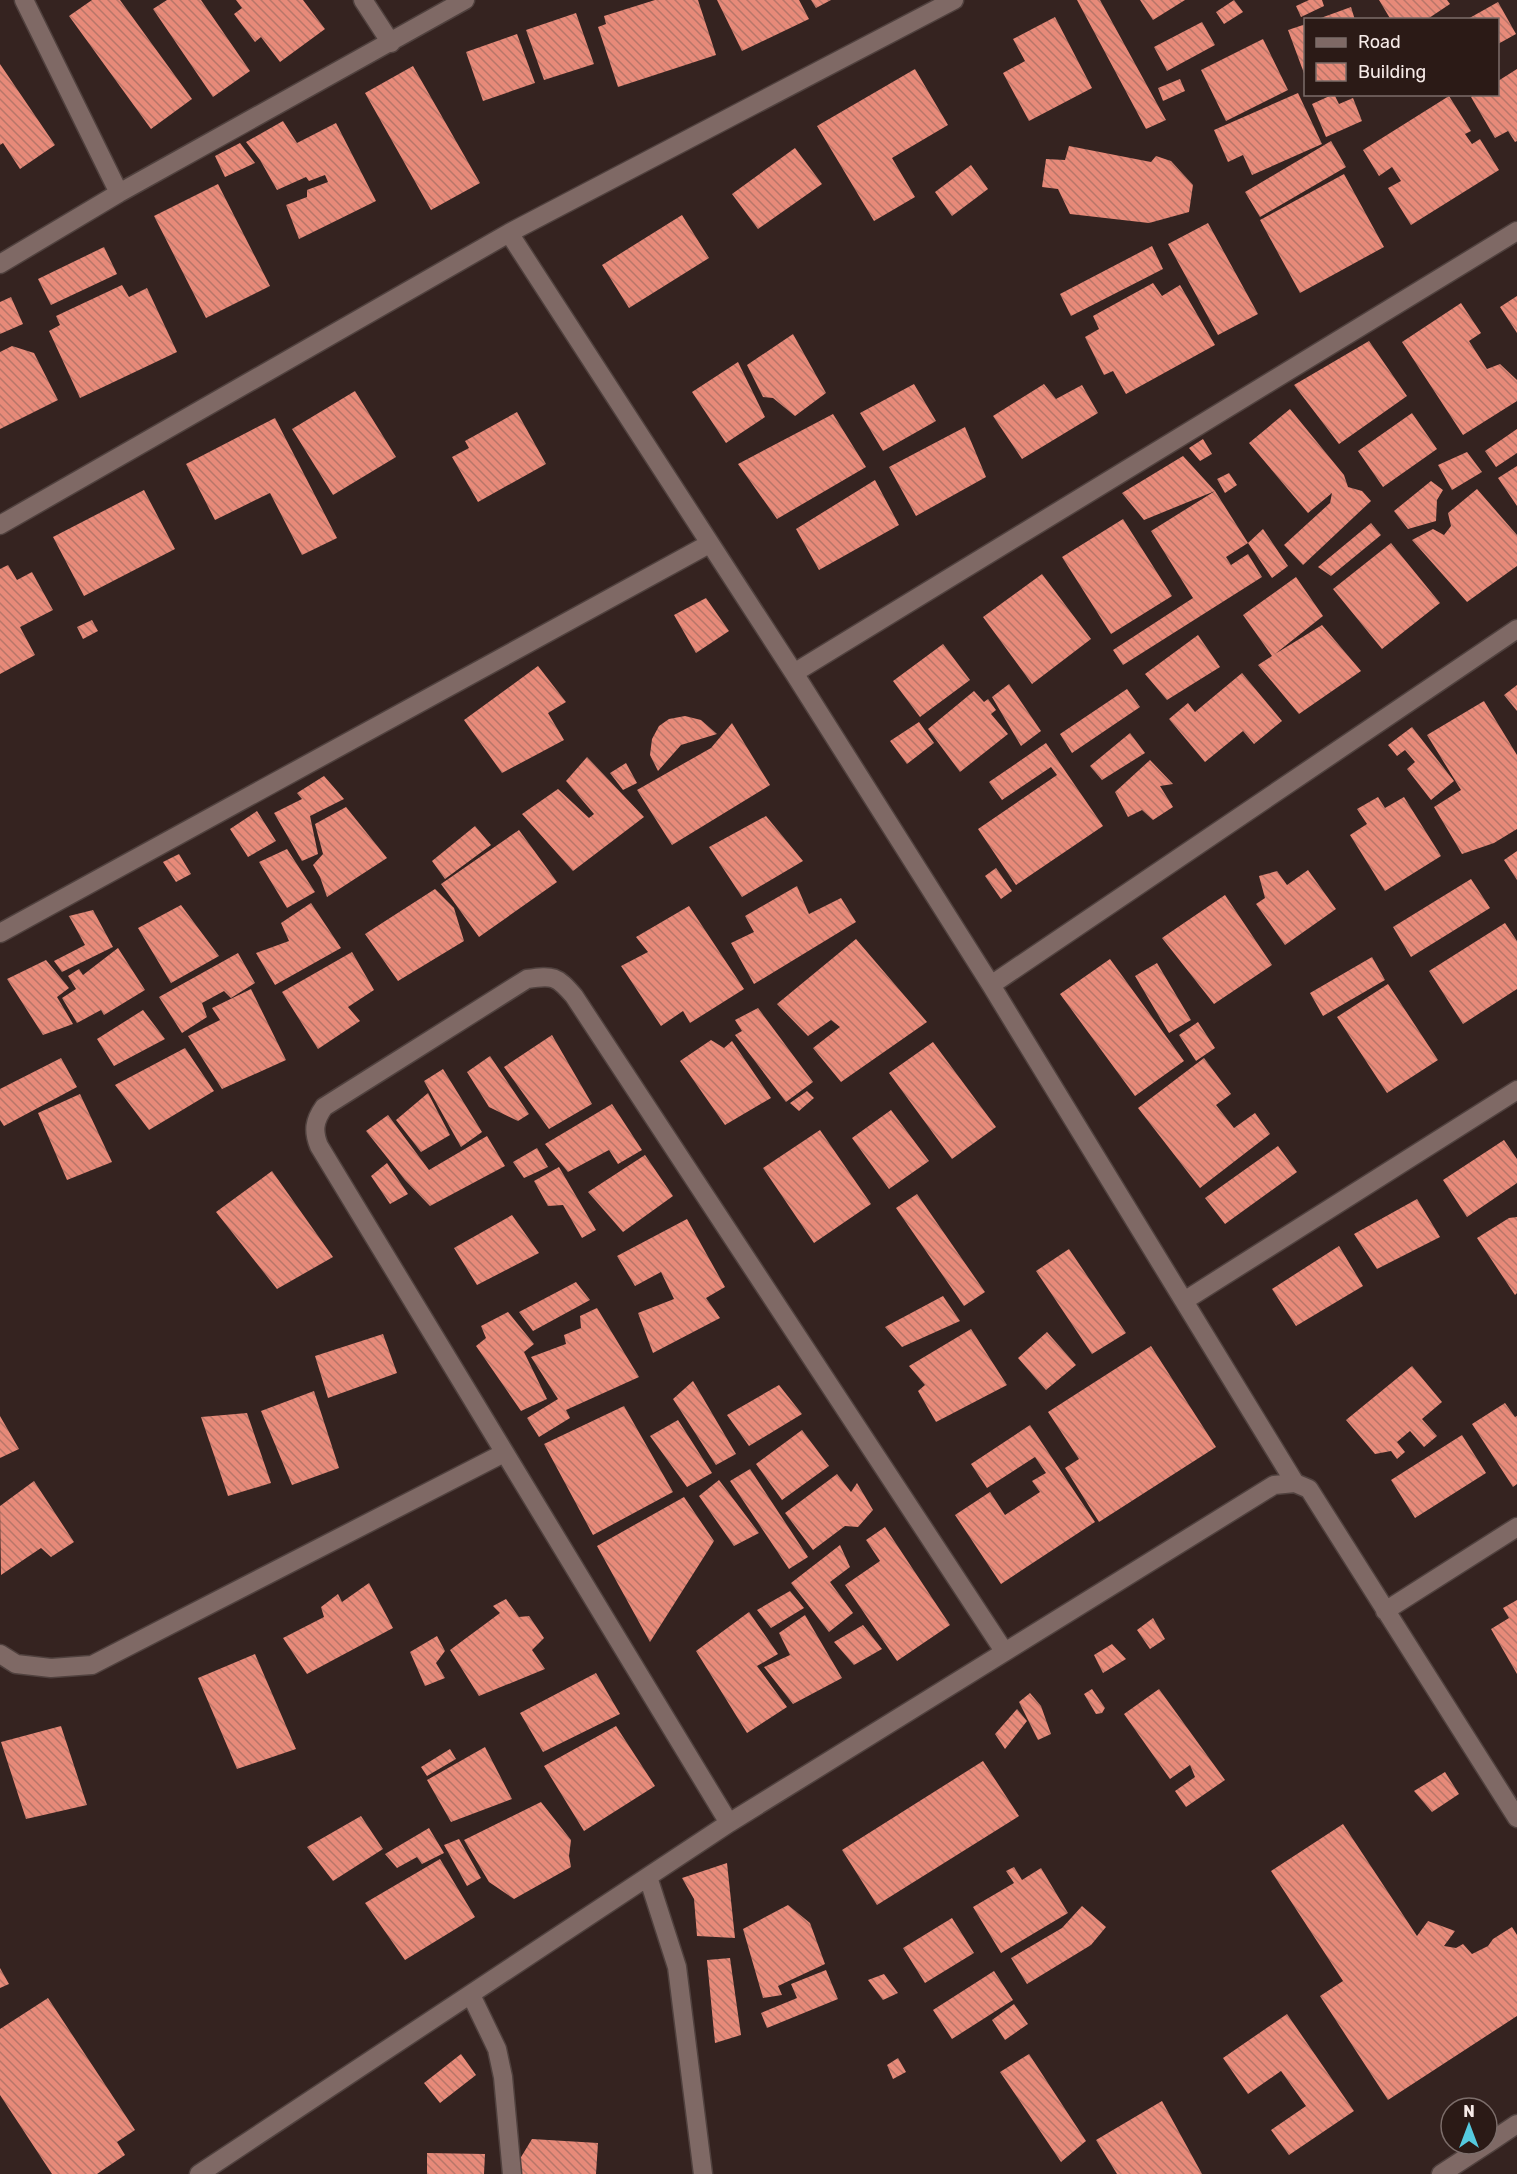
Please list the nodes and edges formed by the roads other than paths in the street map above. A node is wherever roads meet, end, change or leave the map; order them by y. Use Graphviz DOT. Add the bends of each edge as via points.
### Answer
graph roads {
  1 [pos="24,0"];
  2 [pos="363,0"];
  3 [pos="465,0"];
  4 [pos="954,0"];
  5 [pos="391,43"];
  6 [pos="119,194"];
  7 [pos="1517,231"];
  8 [pos="509,233"];
  9 [pos="0,264"];
  10 [pos="0,525"];
  11 [pos="709,544"];
  12 [pos="1517,629"];
  13 [pos="794,673"];
  14 [pos="0,933"];
  15 [pos="991,984"];
  16 [pos="1517,1090"];
  17 [pos="1184,1301"];
  18 [pos="504,1453"];
  19 [pos="1295,1483"];
  20 [pos="1517,1527"];
  21 [pos="1385,1611"];
  22 [pos="1004,1651"];
  23 [pos="0,1654"];
  24 [pos="1517,1818"];
  25 [pos="729,1823"];
  26 [pos="648,1877"];
  27 [pos="471,1995"];
  28 [pos="1517,2124"];
  29 [pos="1499,2136"];
  30 [pos="1469,2156"];
  31 [pos="199,2174"];
  32 [pos="512,2174"];
  33 [pos="703,2174"];
  34 [pos="1441,2174"];
  1 -- 6 [label="street"];
  2 -- 5 [label="street"];
  3 -- 5 [label="street"];
  4 -- 8 [label="street"];
  5 -- 6 [label="street"];
  6 -- 9 [label="street"];
  7 -- 13 [label="street"];
  8 -- 10 [label="street"];
  8 -- 11 [label="street"];
  11 -- 13 [label="street"];
  11 -- 14 [label="street"];
  12 -- 15 [label="street"];
  13 -- 15 [label="street"];
  15 -- 17 [label="street"];
  16 -- 17 [label="street"];
  17 -- 19 [label="street"];
  18 -- 22 [label="street" via="320,1146 315,1135 316,1118 324,1107 527,979 547,976 562,982 574,996"];
  18 -- 23 [label="street" via="92,1665 51,1668 16,1664"];
  18 -- 25 [label="street"];
  19 -- 21 [label="street" via="1309,1489"];
  19 -- 22 [label="street" via="1274,1485"];
  20 -- 21 [label="street"];
  21 -- 24 [label="street"];
  22 -- 25 [label="street"];
  25 -- 26 [label="street"];
  26 -- 27 [label="street"];
  26 -- 33 [label="street" via="677,1967"];
  27 -- 31 [label="street"];
  27 -- 32 [label="street" via="497,2049"];
  28 -- 29 [label="street"];
  30 -- 34 [label="street"];
}
